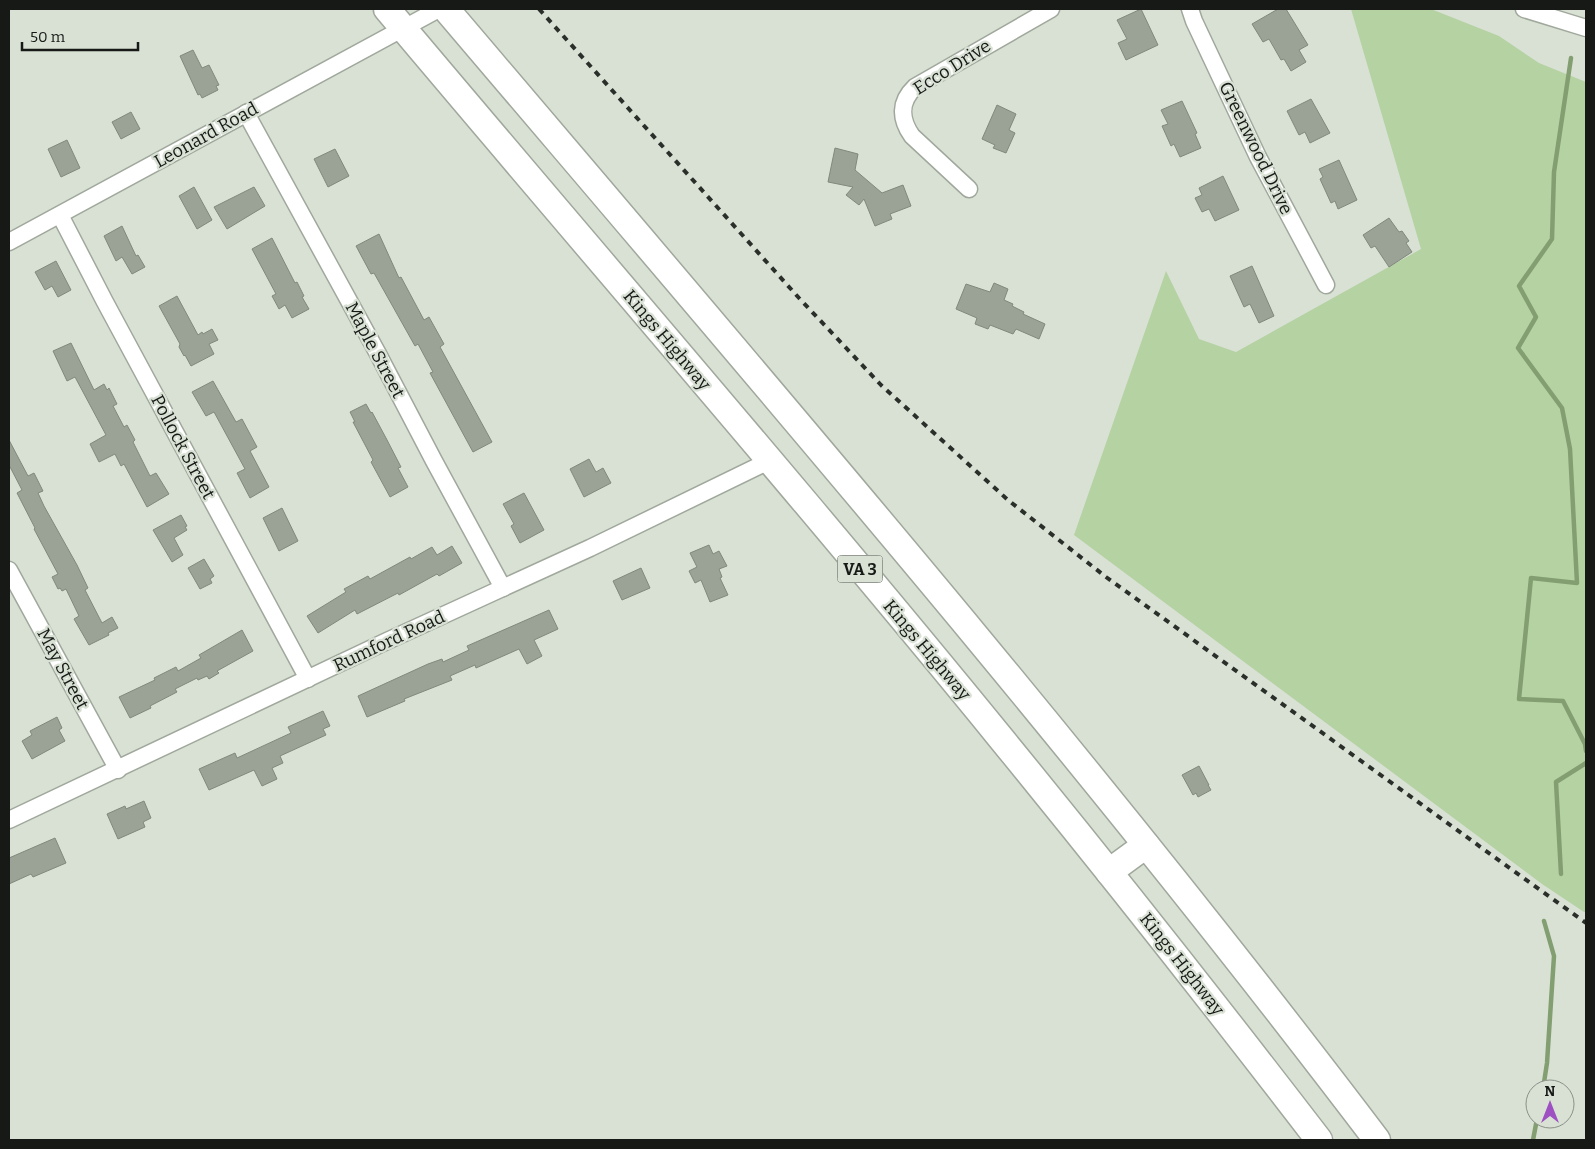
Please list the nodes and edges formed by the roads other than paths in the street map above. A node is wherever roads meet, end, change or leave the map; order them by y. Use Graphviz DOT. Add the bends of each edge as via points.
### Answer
graph roads {
  1 [pos="387,9"];
  2 [pos="439,9"];
  3 [pos="446,9"];
  4 [pos="1051,9"];
  5 [pos="1190,9"];
  6 [pos="1524,9"];
  7 [pos="1586,28"];
  8 [pos="404,29"];
  9 [pos="246,113"];
  10 [pos="969,189"];
  11 [pos="60,215"];
  12 [pos="9,242"];
  13 [pos="1326,285"];
  14 [pos="770,461"];
  15 [pos="9,570"];
  16 [pos="503,588"];
  17 [pos="308,679"];
  18 [pos="118,770"];
  19 [pos="9,820"];
  20 [pos="1146,845"];
  21 [pos="1109,872"];
  22 [pos="1319,1140"];
  23 [pos="1377,1140"];
  1 -- 8 [label="highway, Kings Highway / VA 3"];
  2 -- 8 [label="street, Leonard Road"];
  3 -- 20 [label="highway, VA 3" via="838,470"];
  4 -- 10 [label="street, Ecco Drive" via="915,87 903,105 905,127 912,136"];
  5 -- 13 [label="street, Greenwood Drive" via="1258,158"];
  6 -- 7 [label="street"];
  8 -- 9 [label="street, Leonard Road"];
  8 -- 14 [label="highway, Kings Highway / VA 3"];
  9 -- 11 [label="street, Leonard Road"];
  9 -- 16 [label="street, Maple Street"];
  11 -- 12 [label="street, Leonard Road"];
  11 -- 17 [label="street, Pollock Street"];
  14 -- 16 [label="street, Rumford Road"];
  14 -- 21 [label="highway, Kings Highway / VA 3"];
  15 -- 18 [label="street, May Street"];
  16 -- 17 [label="street, Rumford Road"];
  17 -- 18 [label="street, Rumford Road"];
  18 -- 19 [label="street, Rumford Road"];
  20 -- 21 [label="highway"];
  20 -- 23 [label="highway, VA 3"];
  21 -- 22 [label="highway, Kings Highway / VA 3"];
}
